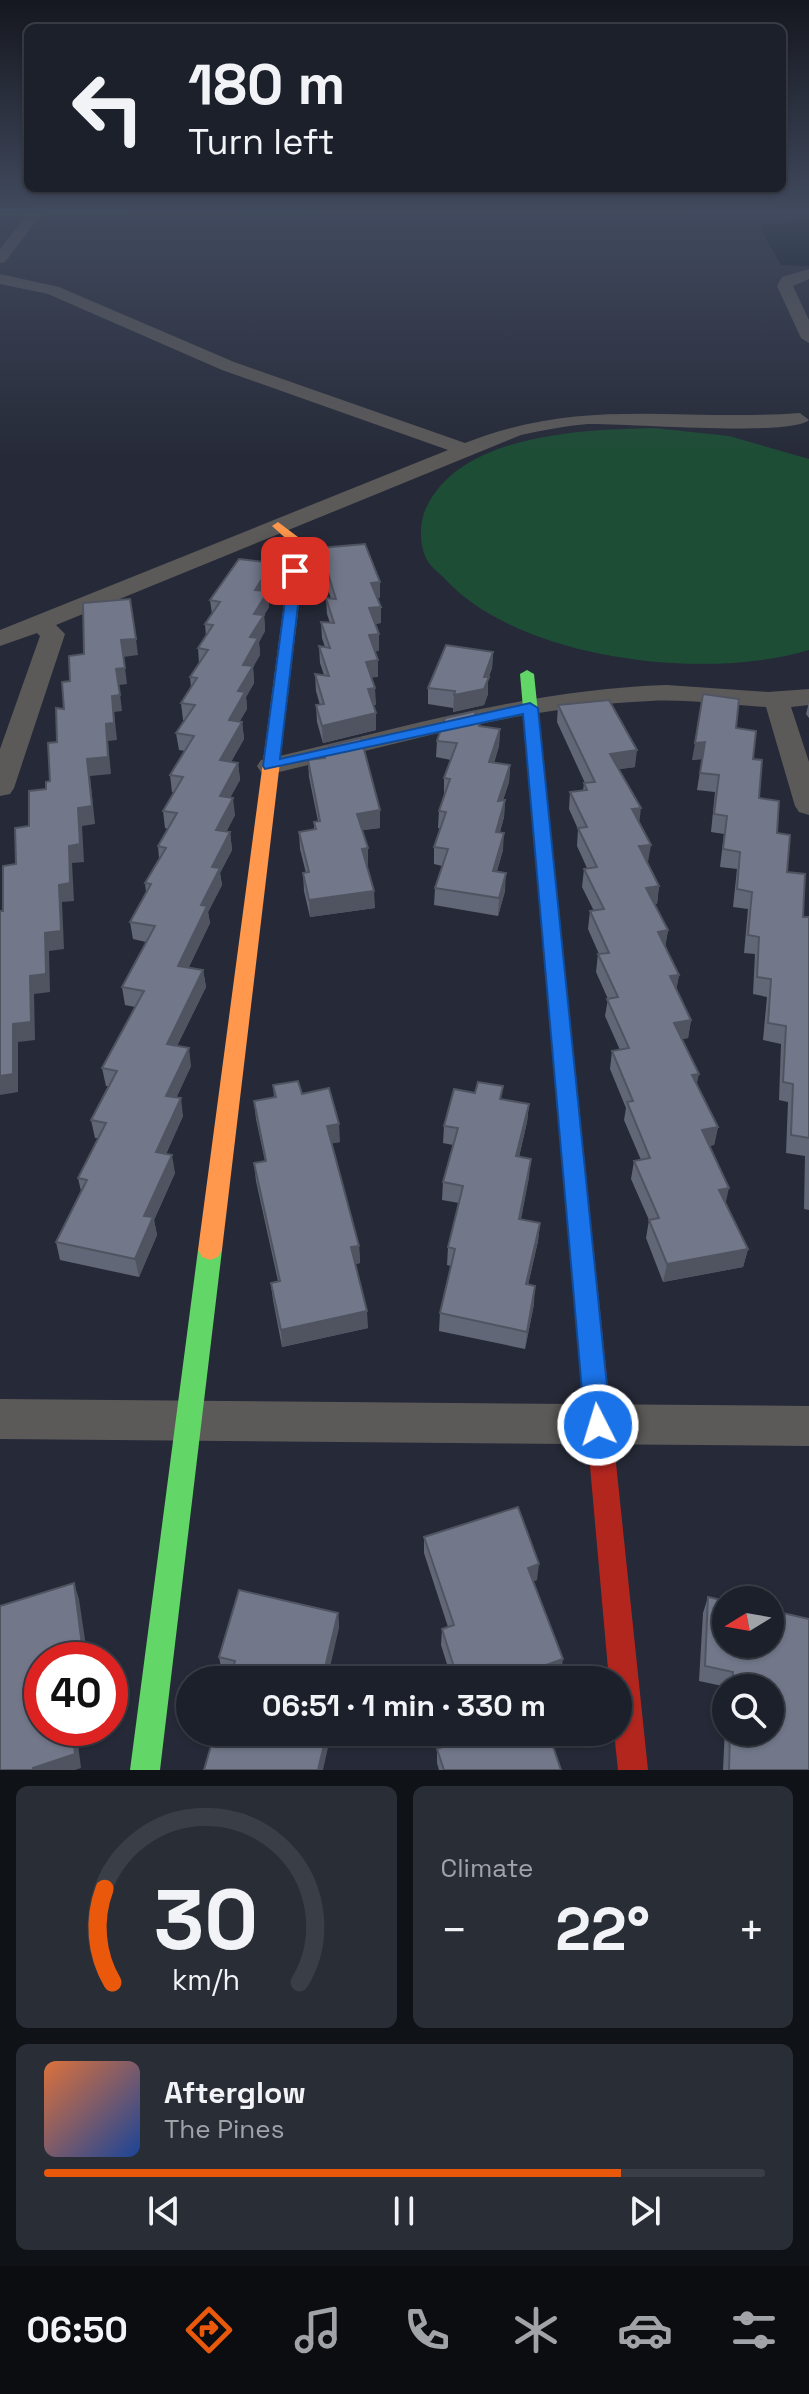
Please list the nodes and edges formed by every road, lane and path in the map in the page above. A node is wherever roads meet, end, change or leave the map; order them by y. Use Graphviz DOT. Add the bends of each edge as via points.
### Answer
graph roads {
  1 [pos="61,294"];
  2 [pos="789,294"];
  3 [pos="809,338"];
  4 [pos="806,416"];
  5 [pos="466,450"];
  6 [pos="278,526"];
  7 [pos="40,623"];
  8 [pos="0,639"];
  9 [pos="527,674"];
  10 [pos="809,697"];
  11 [pos="777,702"];
  12 [pos="530,708"];
  13 [pos="271,766"];
  14 [pos="0,788"];
  15 [pos="809,806"];
  16 [pos="0,1419"];
  17 [pos="190,1421"];
  18 [pos="598,1425"];
  19 [pos="809,1426"];
  20 [pos="145,1770"];
  21 [pos="633,1770"];
  1 -- 5 [label="street" via="228,366"];
  2 -- 3 [label="street"];
  4 -- 5 [label="street" via="754,422 580,417 515,430"];
  5 -- 6 [label="street"];
  6 -- 7 [label="street"];
  6 -- 13 [label="street" via="299,543"];
  7 -- 8 [label="street"];
  7 -- 14 [label="street" via="53,634"];
  9 -- 12 [label="street"];
  10 -- 11 [label="street"];
  11 -- 12 [label="street" via="649,692"];
  11 -- 15 [label="street"];
  12 -- 13 [label="street"];
  12 -- 18 [label="street"];
  13 -- 17 [label="street"];
  16 -- 17 [label="street"];
  17 -- 18 [label="street"];
  17 -- 20 [label="street"];
  18 -- 19 [label="street"];
  18 -- 21 [label="street"];
}
